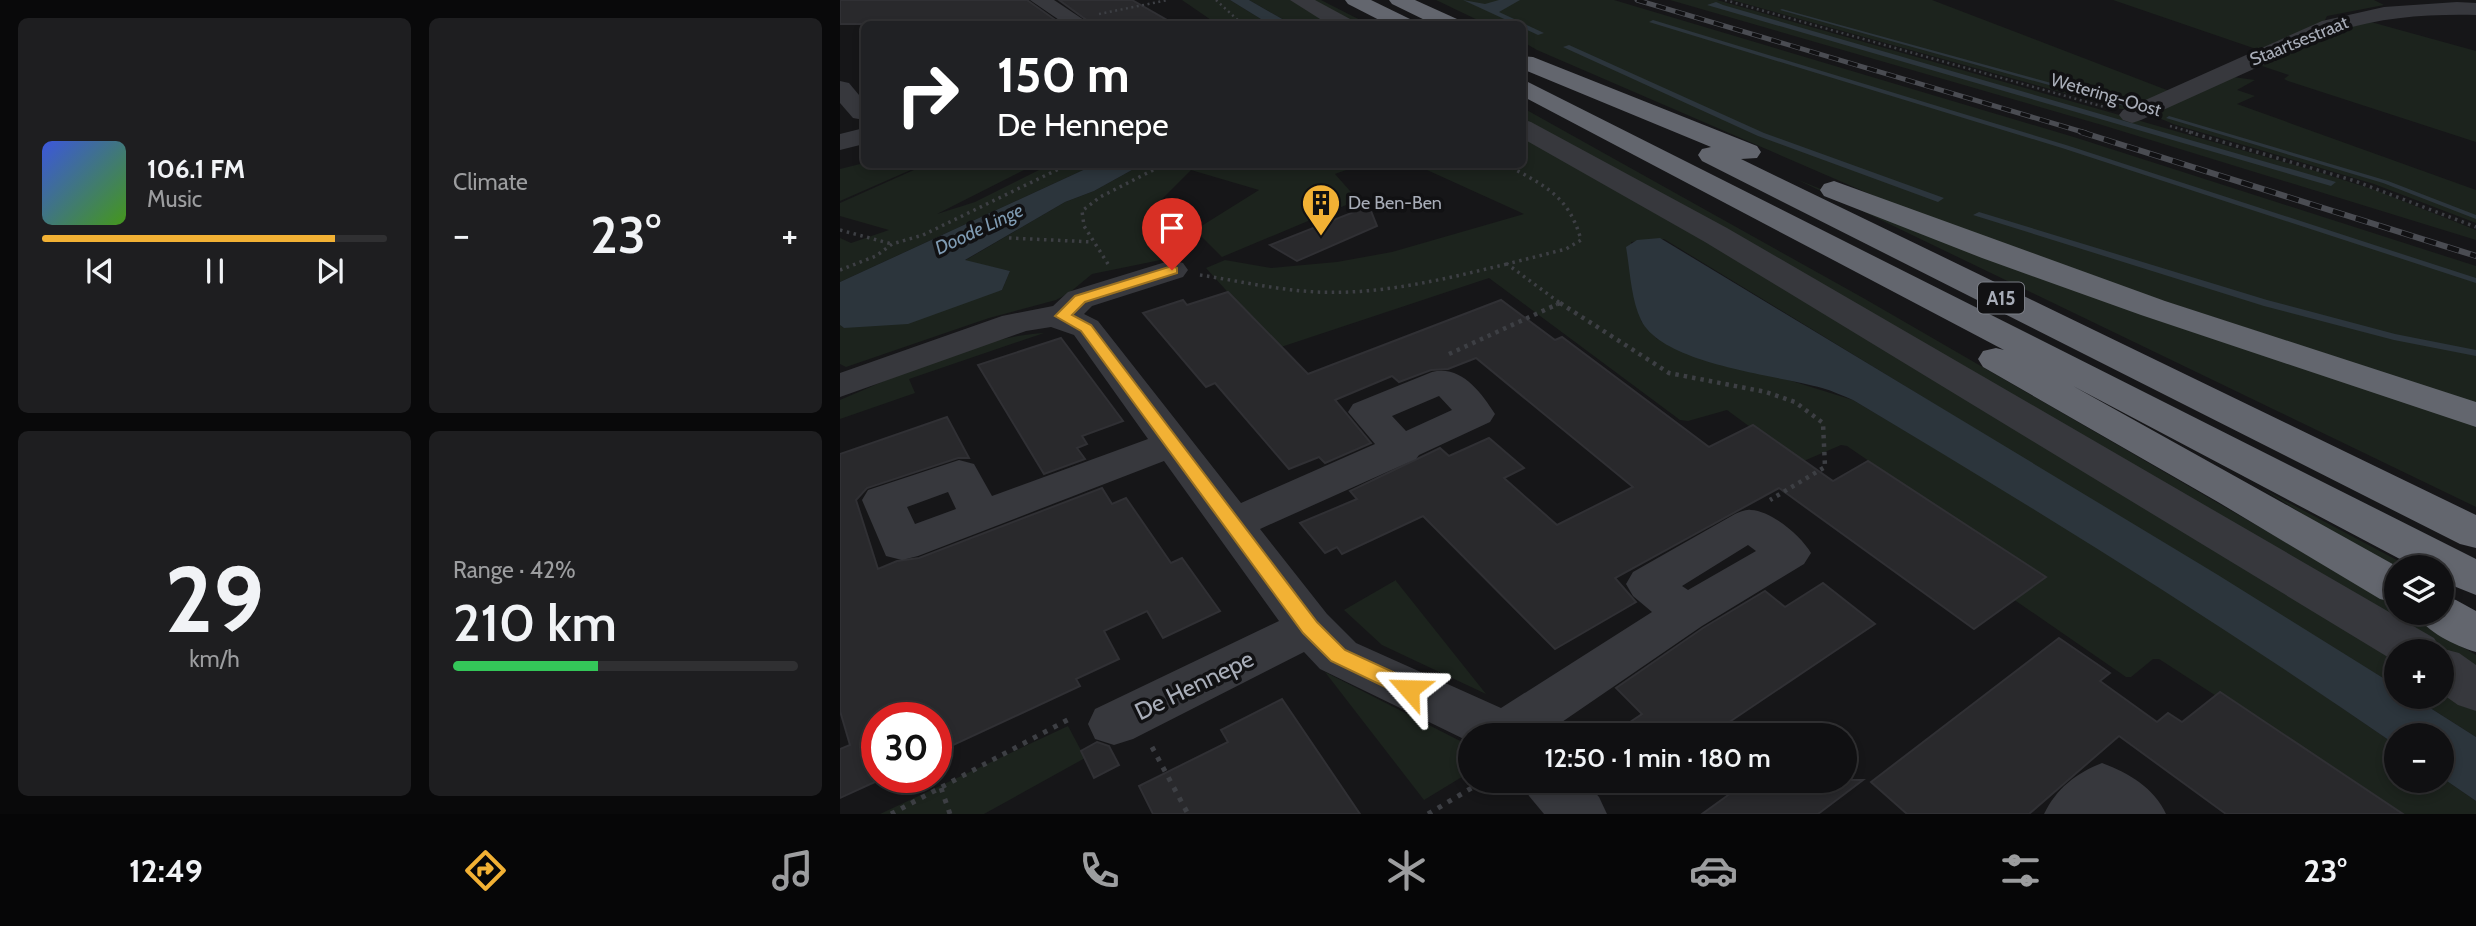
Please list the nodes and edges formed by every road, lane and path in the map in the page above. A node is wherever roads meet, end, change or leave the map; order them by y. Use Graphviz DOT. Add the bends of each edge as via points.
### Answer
graph roads {
  1 [pos="1040,0"];
  2 [pos="1168,0"];
  3 [pos="1216,0"];
  4 [pos="1300,0"];
  5 [pos="1355,0"];
  6 [pos="1399,0"];
  7 [pos="1725,0"];
  8 [pos="2476,9"];
  9 [pos="1073,21"];
  10 [pos="1079,21"];
  11 [pos="1238,21"];
  12 [pos="1337,21"];
  13 [pos="1396,21"];
  14 [pos="1443,21"];
  15 [pos="1526,71"];
  16 [pos="1526,71"];
  17 [pos="1526,72"];
  18 [pos="840,88"];
  19 [pos="2133,115"];
  20 [pos="858,120"];
  21 [pos="1526,129"];
  22 [pos="840,142"];
  23 [pos="1655,155"];
  24 [pos="1061,168"];
  25 [pos="1159,168"];
  26 [pos="1512,168"];
  27 [pos="2476,227"];
  28 [pos="840,230"];
  29 [pos="1009,238"];
  30 [pos="1093,242"];
  31 [pos="892,244"];
  32 [pos="1507,264"];
  33 [pos="840,270"];
  34 [pos="1172,270"];
  35 [pos="1123,285"];
  36 [pos="1560,303"];
  37 [pos="1063,316"];
  38 [pos="1445,380"];
  39 [pos="840,386"];
  40 [pos="2476,415"];
  41 [pos="1171,444"];
  42 [pos="981,515"];
  43 [pos="1233,524"];
  44 [pos="1751,524"];
  45 [pos="2476,533"];
  46 [pos="2476,579"];
  47 [pos="2384,580"];
  48 [pos="2454,621"];
  49 [pos="1310,627"];
  50 [pos="2476,634"];
  51 [pos="2397,639"];
  52 [pos="2454,676"];
  53 [pos="2476,691"];
  54 [pos="1124,719"];
  55 [pos="1482,723"];
  56 [pos="1522,723"];
  57 [pos="952,782"];
  58 [pos="931,793"];
  59 [pos="943,793"];
  60 [pos="1463,793"];
  61 [pos="1560,793"];
  62 [pos="891,814"];
  63 [pos="950,814"];
  64 [pos="1188,814"];
  65 [pos="1428,814"];
  66 [pos="1579,814"];
  67 [pos="2072,814"];
  68 [pos="2138,814"];
  1 -- 9 [label="street"];
  2 -- 10 [label="path"];
  3 -- 11 [label="path"];
  4 -- 12 [label="street"];
  5 -- 13 [label="highway"];
  6 -- 14 [label="highway"];
  7 -- 19 [label="path, Wetering-Oost"];
  8 -- 19 [label="street, Staartsestraat" via="2421,9 2355,18"];
  15 -- 40 [label="highway, A15" via="2031,265 2206,328"];
  16 -- 45 [label="highway, A15"];
  17 -- 23 [label="highway, A15"];
  18 -- 20 [label="street"];
  19 -- 27 [label="path, Wetering-Oost" via="2355,181"];
  20 -- 22 [label="street"];
  21 -- 51 [label="street" via="1716,234"];
  23 -- 46 [label="highway, A15"];
  23 -- 47 [label="highway, A15" via="1933,324"];
  24 -- 31 [label="path" via="923,235"];
  25 -- 30 [label="path" via="1095,198 1082,211"];
  26 -- 32 [label="path" via="1557,193 1569,206 1581,240 1566,249"];
  28 -- 31 [label="path"];
  29 -- 30 [label="path"];
  30 -- 35 [label="path"];
  31 -- 33 [label="path" via="876,256"];
  32 -- 34 [label="path" via="1413,286 1316,292"];
  32 -- 36 [label="path"];
  34 -- 35 [label="street"];
  35 -- 37 [label="street" via="1080,299"];
  36 -- 38 [label="path" via="1433,362"];
  36 -- 44 [label="path" via="1669,373 1766,392 1795,402 1823,423 1825,467 1754,510"];
  37 -- 39 [label="street" via="1014,323"];
  37 -- 41 [label="street" via="1086,328"];
  38 -- 43 [label="street" via="1476,414"];
  41 -- 42 [label="street"];
  41 -- 43 [label="street"];
  43 -- 49 [label="street"];
  44 -- 56 [label="street" via="1649,584 1685,614"];
  48 -- 50 [label="highway"];
  49 -- 54 [label="street, De Hennepe"];
  49 -- 55 [label="street" via="1338,656"];
  52 -- 53 [label="street"];
  54 -- 57 [label="path, De Hennepe" via="1084,712"];
  54 -- 64 [label="path"];
  58 -- 62 [label="path, De Hennepe"];
  59 -- 63 [label="path"];
  60 -- 65 [label="path"];
  61 -- 66 [label="street"];
  67 -- 68 [label="street" via="2102,787"];
}
